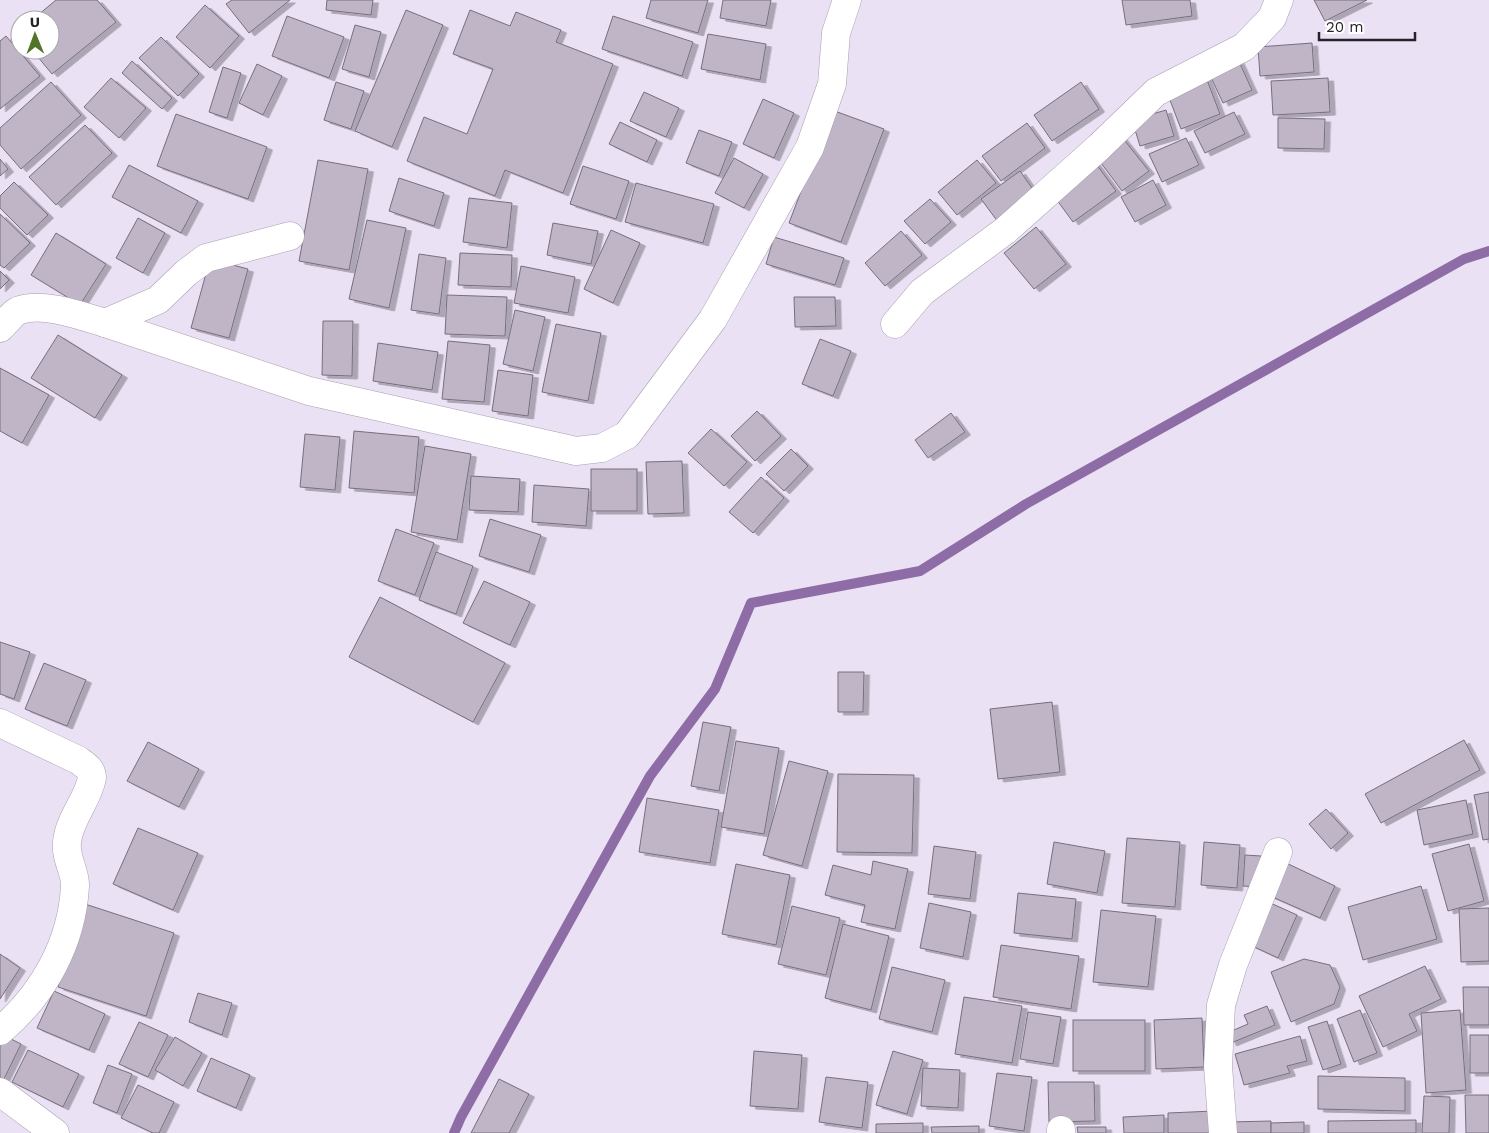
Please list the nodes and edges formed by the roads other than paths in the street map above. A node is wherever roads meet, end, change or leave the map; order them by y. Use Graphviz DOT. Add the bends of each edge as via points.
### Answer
graph roads {
  1 [pos="847,0"];
  2 [pos="1279,0"];
  3 [pos="290,236"];
  4 [pos="105,323"];
  5 [pos="895,324"];
  6 [pos="0,328"];
  7 [pos="0,723"];
  8 [pos="1278,852"];
  9 [pos="0,1032"];
  10 [pos="0,1092"];
  11 [pos="55,1133"];
  12 [pos="1223,1133"];
  1 -- 4 [label="street" via="836,33 832,84 810,147 713,319 627,435 602,448 576,451 309,392"];
  2 -- 5 [label="street" via="1272,18 1244,47 1156,92 1006,230 922,292"];
  3 -- 4 [label="street" via="206,258 158,300"];
  4 -- 6 [label="street" via="38,307 18,310"];
  7 -- 9 [label="street" via="78,760 92,772 91,783 67,842 76,886 67,928 43,985"];
  8 -- 12 [label="street" via="1233,965 1221,1005 1218,1066"];
  10 -- 11 [label="street"];
}
